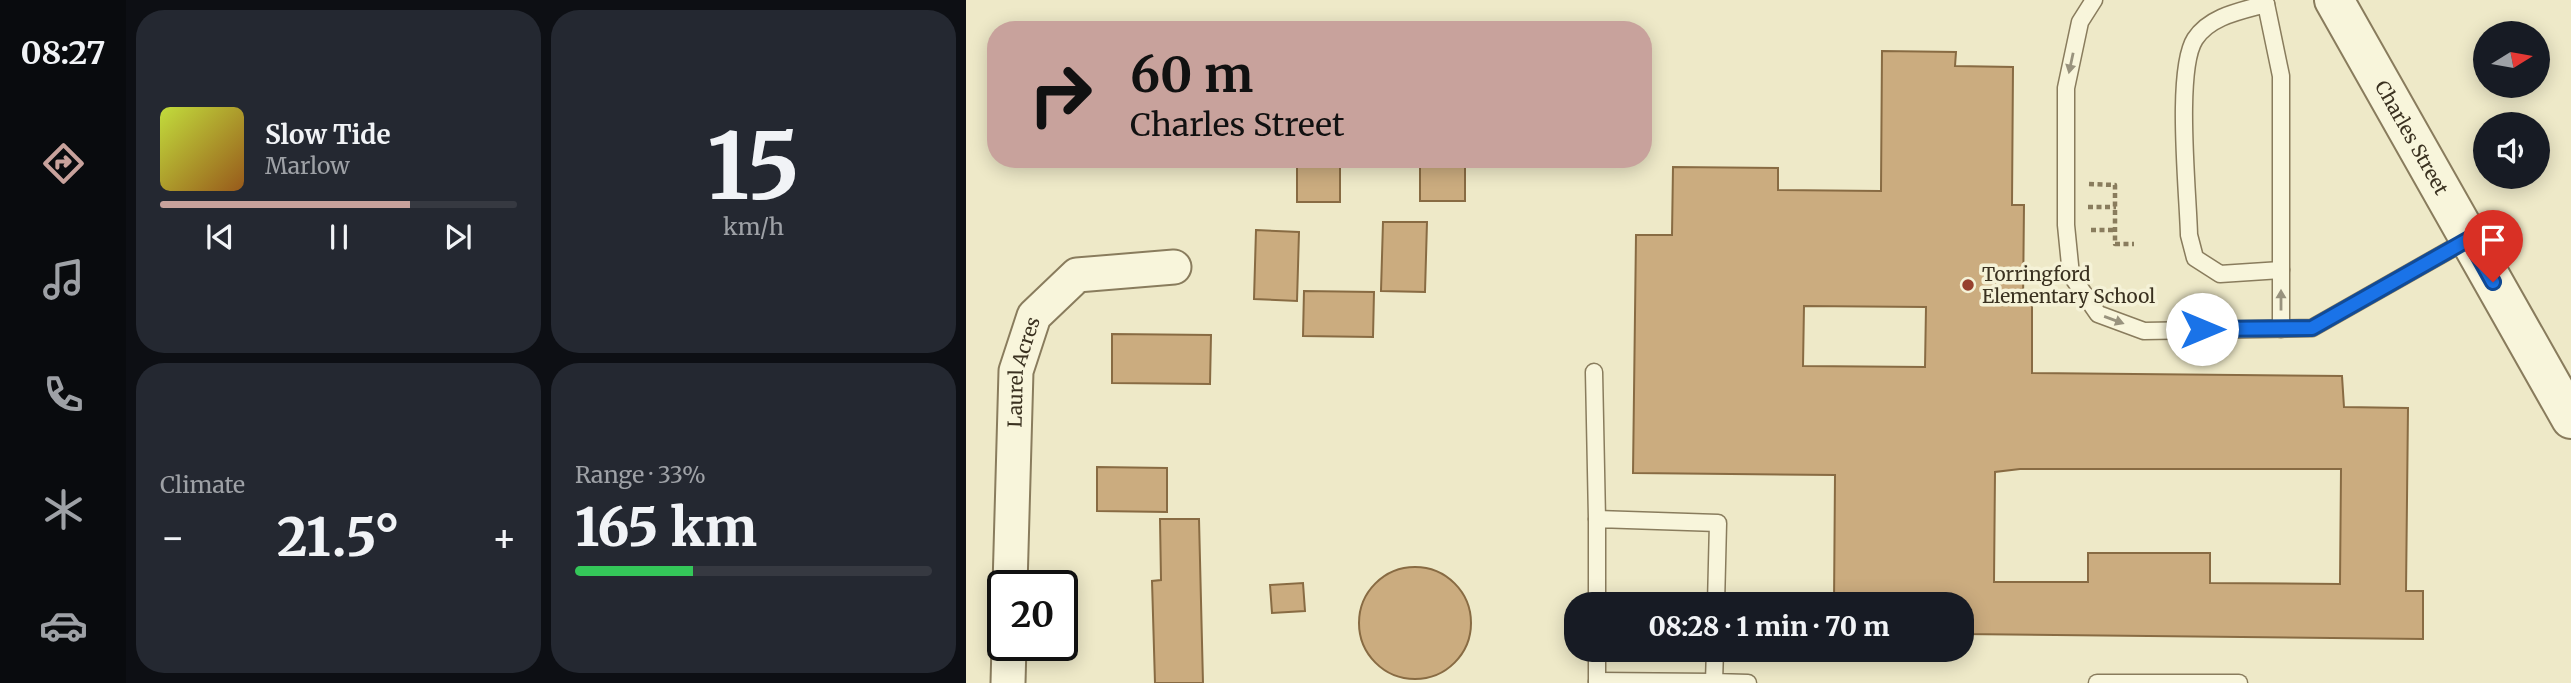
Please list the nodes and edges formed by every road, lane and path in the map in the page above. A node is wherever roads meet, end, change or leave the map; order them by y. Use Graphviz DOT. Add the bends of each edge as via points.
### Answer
graph roads {
  1 [pos="2094,0"];
  2 [pos="2334,0"];
  3 [pos="2264,2"];
  4 [pos="2115,185"];
  5 [pos="2469,239"];
  6 [pos="2134,244"];
  7 [pos="1174,267"];
  8 [pos="2281,270"];
  9 [pos="2281,329"];
  10 [pos="1594,372"];
  11 [pos="2571,419"];
  12 [pos="1597,519"];
  13 [pos="1010,570"];
  14 [pos="1597,592"];
  15 [pos="1716,592"];
  16 [pos="1009,661"];
  17 [pos="1597,662"];
  18 [pos="1715,662"];
  19 [pos="1597,682"];
  20 [pos="1714,682"];
  21 [pos="1008,683"];
  22 [pos="1748,683"];
  23 [pos="2097,683"];
  24 [pos="2239,683"];
  1 -- 9 [label="lane, one-way" via="2080,22 2066,88 2066,225 2071,275 2098,314 2144,331"];
  2 -- 5 [label="street, Charles Street"];
  3 -- 8 [label="lane" via="2281,76"];
  3 -- 8 [label="lane" via="2212,22 2194,40 2185,74 2189,235 2195,258 2220,274"];
  4 -- 6 [label="path" via="2115,244"];
  5 -- 9 [label="lane" via="2312,328"];
  5 -- 11 [label="street, Charles Street"];
  7 -- 13 [label="street, Laurel Acres" via="1077,275 1034,316 1016,371"];
  9 -- 8 [label="lane, one-way"];
  10 -- 12 [label="lane"];
  12 -- 14 [label="lane"];
  12 -- 15 [label="lane" via="1718,523"];
  16 -- 21 [label="street"];
  17 -- 19 [label="lane"];
  18 -- 20 [label="lane"];
  19 -- 20 [label="lane"];
  20 -- 22 [label="lane"];
  23 -- 24 [label="lane"];
}
